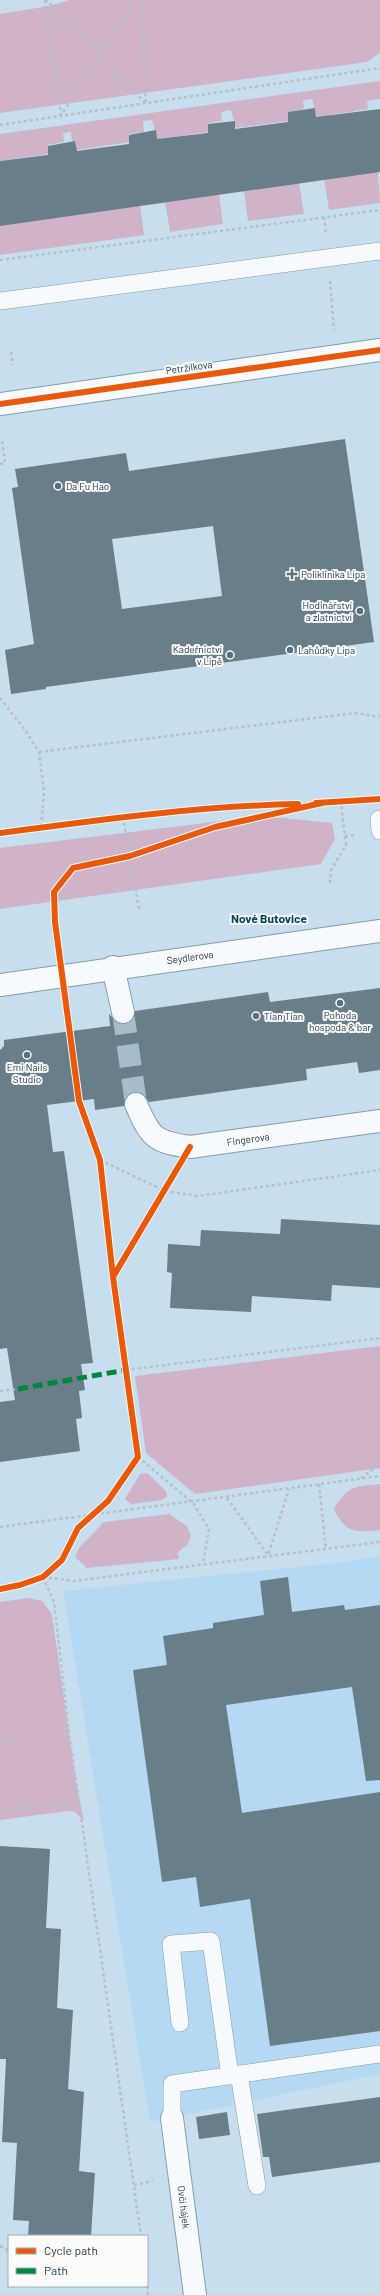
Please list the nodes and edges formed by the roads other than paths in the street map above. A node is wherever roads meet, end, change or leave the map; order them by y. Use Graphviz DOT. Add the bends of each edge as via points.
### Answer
graph roads {
  1 [pos="380,251"];
  2 [pos="0,301"];
  3 [pos="380,350"];
  4 [pos="0,404"];
  5 [pos="380,931"];
  6 [pos="113,967"];
  7 [pos="0,984"];
  8 [pos="123,1012"];
  9 [pos="136,1104"];
  10 [pos="380,1121"];
  11 [pos="180,2023"];
  12 [pos="380,2054"];
  13 [pos="235,2075"];
  14 [pos="172,2118"];
  15 [pos="257,2186"];
  16 [pos="195,2295"];
  1 -- 2 [label="lane"];
  3 -- 4 [label="street, Petržílkova"];
  5 -- 6 [label="street, Seydlerova"];
  6 -- 7 [label="street, Seydlerova"];
  6 -- 8 [label="street"];
  9 -- 10 [label="street, Fingerova" via="147,1130 167,1144 190,1147"];
  11 -- 13 [label="lane" via="171,1944 211,1941"];
  12 -- 13 [label="lane"];
  13 -- 14 [label="lane" via="172,2084"];
  13 -- 15 [label="lane"];
  14 -- 16 [label="street, Ovčí hájek"];
}
